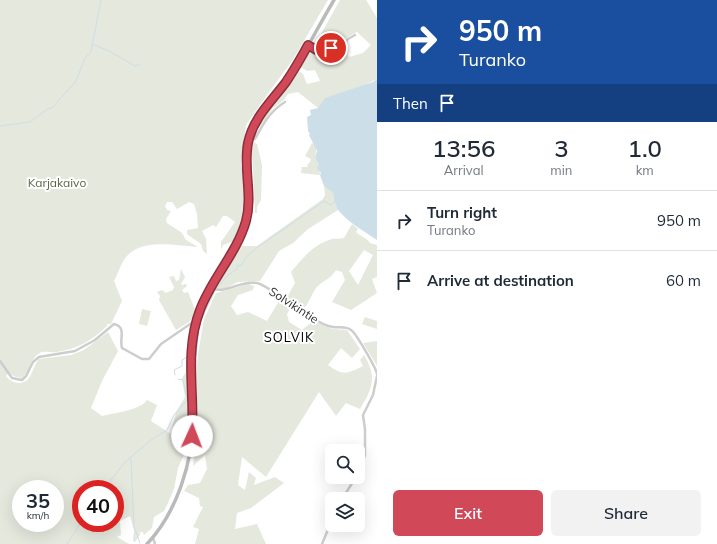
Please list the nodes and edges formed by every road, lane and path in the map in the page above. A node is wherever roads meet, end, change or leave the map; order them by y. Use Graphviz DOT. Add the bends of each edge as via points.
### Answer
graph roads {
  1 [pos="334,0"];
  2 [pos="355,35"];
  3 [pos="308,45"];
  4 [pos="285,102"];
  5 [pos="249,139"];
  6 [pos="210,288"];
  7 [pos="197,320"];
  8 [pos="0,361"];
  9 [pos="377,375"];
  10 [pos="365,444"];
  11 [pos="327,532"];
  12 [pos="153,538"];
  13 [pos="147,544"];
  14 [pos="155,544"];
  15 [pos="322,544"];
  1 -- 3 [label="street"];
  2 -- 3 [label="street" via="344,44 318,51"];
  3 -- 5 [label="street" via="285,82 258,117"];
  4 -- 5 [label="street" via="268,116 255,139"];
  5 -- 6 [label="street" via="246,158 249,204 246,220 236,244"];
  6 -- 7 [label="street"];
  6 -- 9 [label="street, Solvikintie" via="222,291 247,282 258,283 324,324 349,328 375,366"];
  7 -- 8 [label="street" via="161,344 151,357 145,359 122,348 122,330 114,324 95,340 75,351 39,357 22,380 12,378"];
  7 -- 12 [label="street" via="190,355 193,421 188,462 178,493"];
  9 -- 10 [label="street, Solvikintie" via="373,395 363,415"];
  11 -- 15 [label="street"];
  12 -- 13 [label="street"];
  12 -- 14 [label="street"];
}
